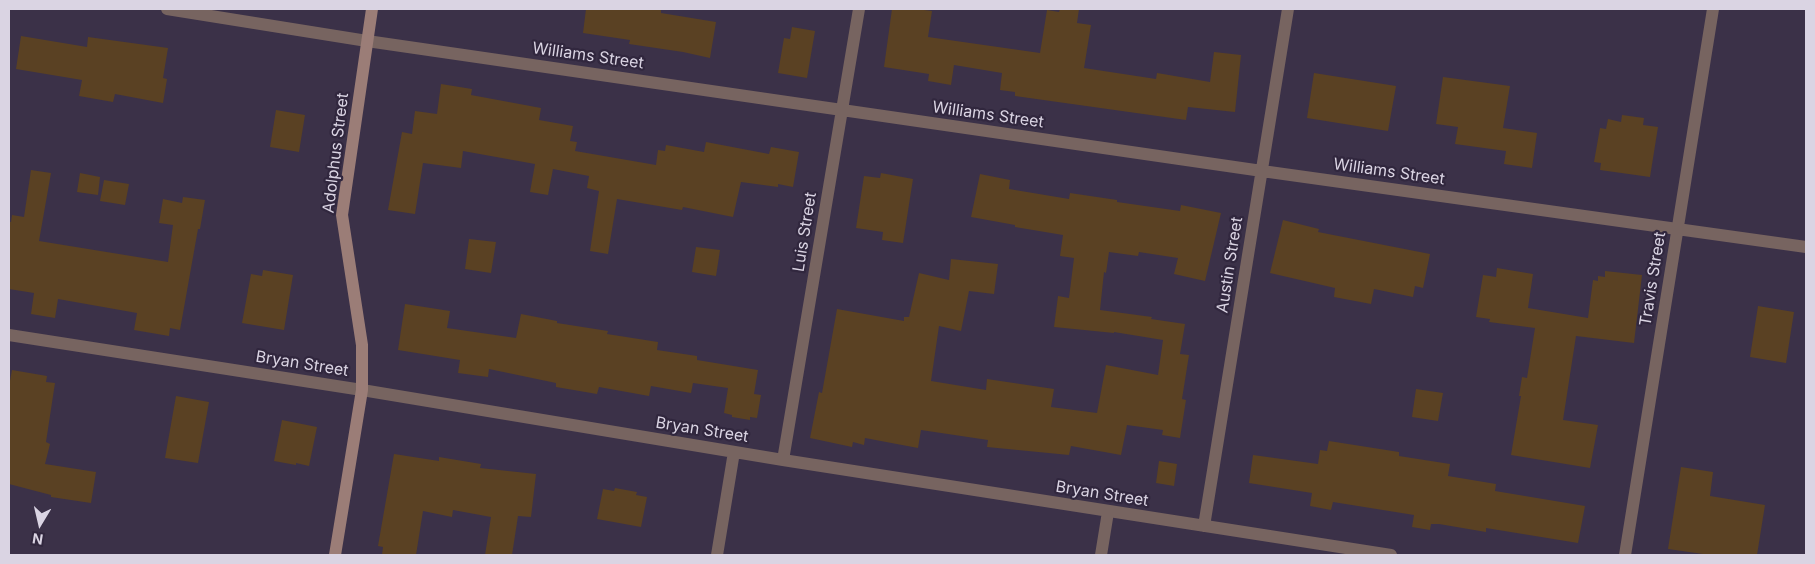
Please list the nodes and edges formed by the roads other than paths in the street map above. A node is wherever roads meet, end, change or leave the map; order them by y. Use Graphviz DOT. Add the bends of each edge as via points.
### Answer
graph roads {
  1 [pos="167,9"];
  2 [pos="372,9"];
  3 [pos="859,9"];
  4 [pos="1288,9"];
  5 [pos="1714,9"];
  6 [pos="367,41"];
  7 [pos="841,110"];
  8 [pos="1262,170"];
  9 [pos="1678,228"];
  10 [pos="1806,247"];
  11 [pos="9,336"];
  12 [pos="362,390"];
  13 [pos="734,452"];
  14 [pos="783,460"];
  15 [pos="1108,512"];
  16 [pos="1204,526"];
  17 [pos="334,555"];
  18 [pos="717,555"];
  19 [pos="1101,555"];
  20 [pos="1391,555"];
  21 [pos="1625,555"];
  1 -- 6 [label="street, Williams Street"];
  2 -- 6 [label="street, Adolphus Street"];
  3 -- 7 [label="street, Luis Street"];
  4 -- 8 [label="street, Austin Street"];
  5 -- 9 [label="street, Travis Street"];
  6 -- 7 [label="street, Williams Street"];
  6 -- 12 [label="street, Adolphus Street" via="342,215 362,345"];
  7 -- 8 [label="street, Williams Street"];
  7 -- 14 [label="street, Luis Street"];
  8 -- 9 [label="street, Williams Street"];
  8 -- 16 [label="street, Austin Street"];
  9 -- 10 [label="street, Williams Street"];
  9 -- 21 [label="street, Travis Street"];
  11 -- 12 [label="street, Bryan Street"];
  12 -- 13 [label="street, Bryan Street"];
  12 -- 17 [label="street, Adolphus Street"];
  13 -- 14 [label="street, Bryan Street"];
  13 -- 18 [label="street"];
  14 -- 15 [label="street, Bryan Street"];
  15 -- 16 [label="street, Bryan Street"];
  15 -- 19 [label="street"];
  16 -- 20 [label="street, Bryan Street"];
}
